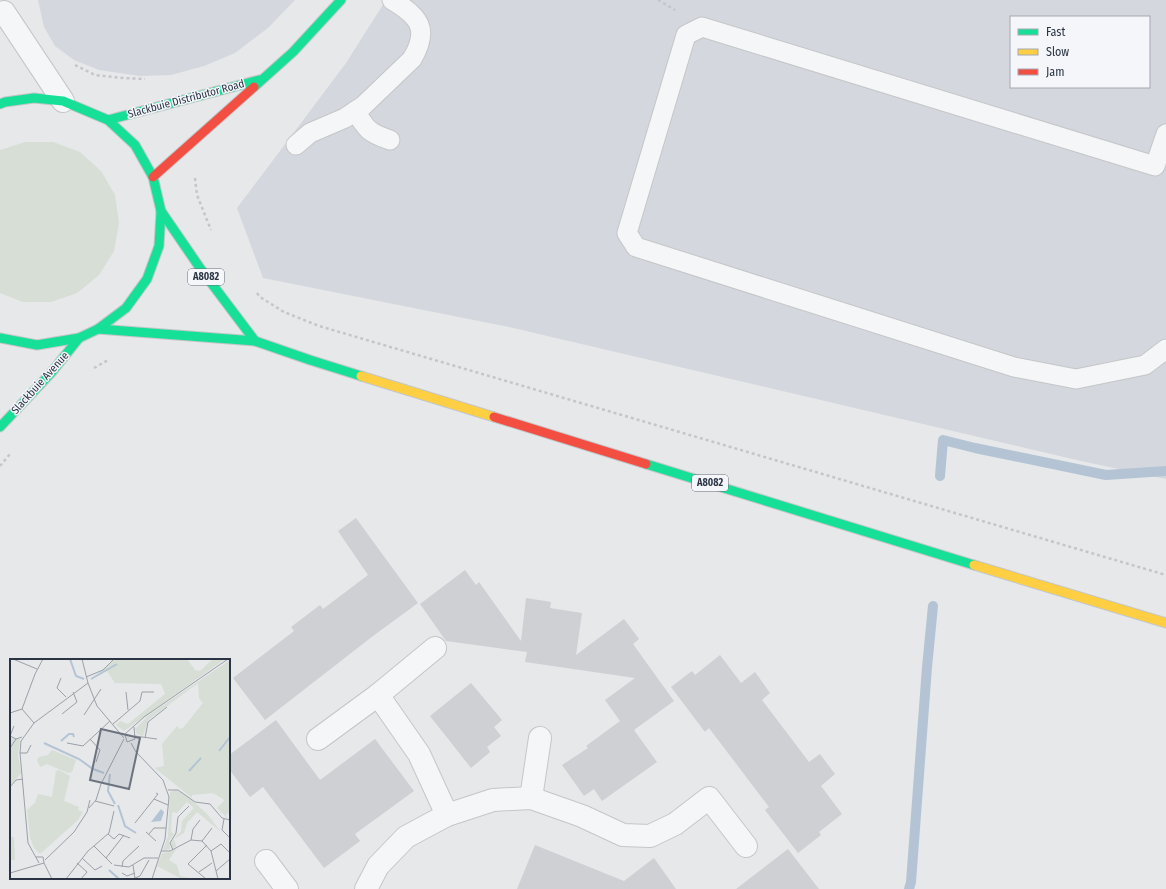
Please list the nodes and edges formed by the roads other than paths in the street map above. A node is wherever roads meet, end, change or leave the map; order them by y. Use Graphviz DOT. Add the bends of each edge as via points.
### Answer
graph roads {
  1 [pos="341,0"];
  2 [pos="392,0"];
  3 [pos="2,13"];
  4 [pos="264,79"];
  5 [pos="63,101"];
  6 [pos="0,104"];
  7 [pos="355,112"];
  8 [pos="108,120"];
  9 [pos="1166,134"];
  10 [pos="390,140"];
  11 [pos="296,145"];
  12 [pos="153,177"];
  13 [pos="161,211"];
  14 [pos="98,329"];
  15 [pos="0,338"];
  16 [pos="79,338"];
  17 [pos="255,341"];
  18 [pos="1166,349"];
  19 [pos="0,427"];
  20 [pos="1166,622"];
  21 [pos="435,648"];
  22 [pos="378,695"];
  23 [pos="540,738"];
  24 [pos="318,739"];
  25 [pos="531,798"];
  26 [pos="447,815"];
  27 [pos="746,846"];
  28 [pos="266,861"];
  29 [pos="287,889"];
  30 [pos="366,889"];
  1 -- 4 [label="main road, Slackbuie Distributor Road" via="294,52"];
  2 -- 7 [label="lane" via="411,13 419,23 421,32 418,50 401,70"];
  3 -- 5 [label="street"];
  4 -- 8 [label="main road, Slackbuie Distributor Road"];
  4 -- 12 [label="main road, Slackbuie Distributor Road"];
  5 -- 6 [label="main road, A8082" via="34,98"];
  5 -- 8 [label="main road, A8082"];
  7 -- 10 [label="lane" via="366,128"];
  7 -- 11 [label="lane" via="310,133"];
  8 -- 12 [label="main road, A8082" via="135,145"];
  9 -- 18 [label="lane" via="1156,166 702,28 686,35 627,233 636,247 1014,367 1076,379 1145,365"];
  12 -- 13 [label="main road, A8082"];
  13 -- 14 [label="main road, A8082" via="158,246 146,279 126,308"];
  13 -- 17 [label="main road, A8082"];
  14 -- 16 [label="main road, A8082"];
  14 -- 17 [label="main road, A8082"];
  15 -- 16 [label="main road, A8082" via="37,345"];
  16 -- 19 [label="main road, Slackbuie Avenue" via="51,373"];
  17 -- 20 [label="main road, A8082" via="827,520"];
  21 -- 22 [label="street"];
  22 -- 24 [label="street"];
  22 -- 26 [label="street" via="419,754"];
  23 -- 25 [label="street"];
  25 -- 26 [label="street" via="493,800"];
  25 -- 27 [label="street" via="582,816 623,835 650,836 675,824 709,798"];
  26 -- 30 [label="street" via="406,837 378,866"];
  28 -- 29 [label="street"];
}
